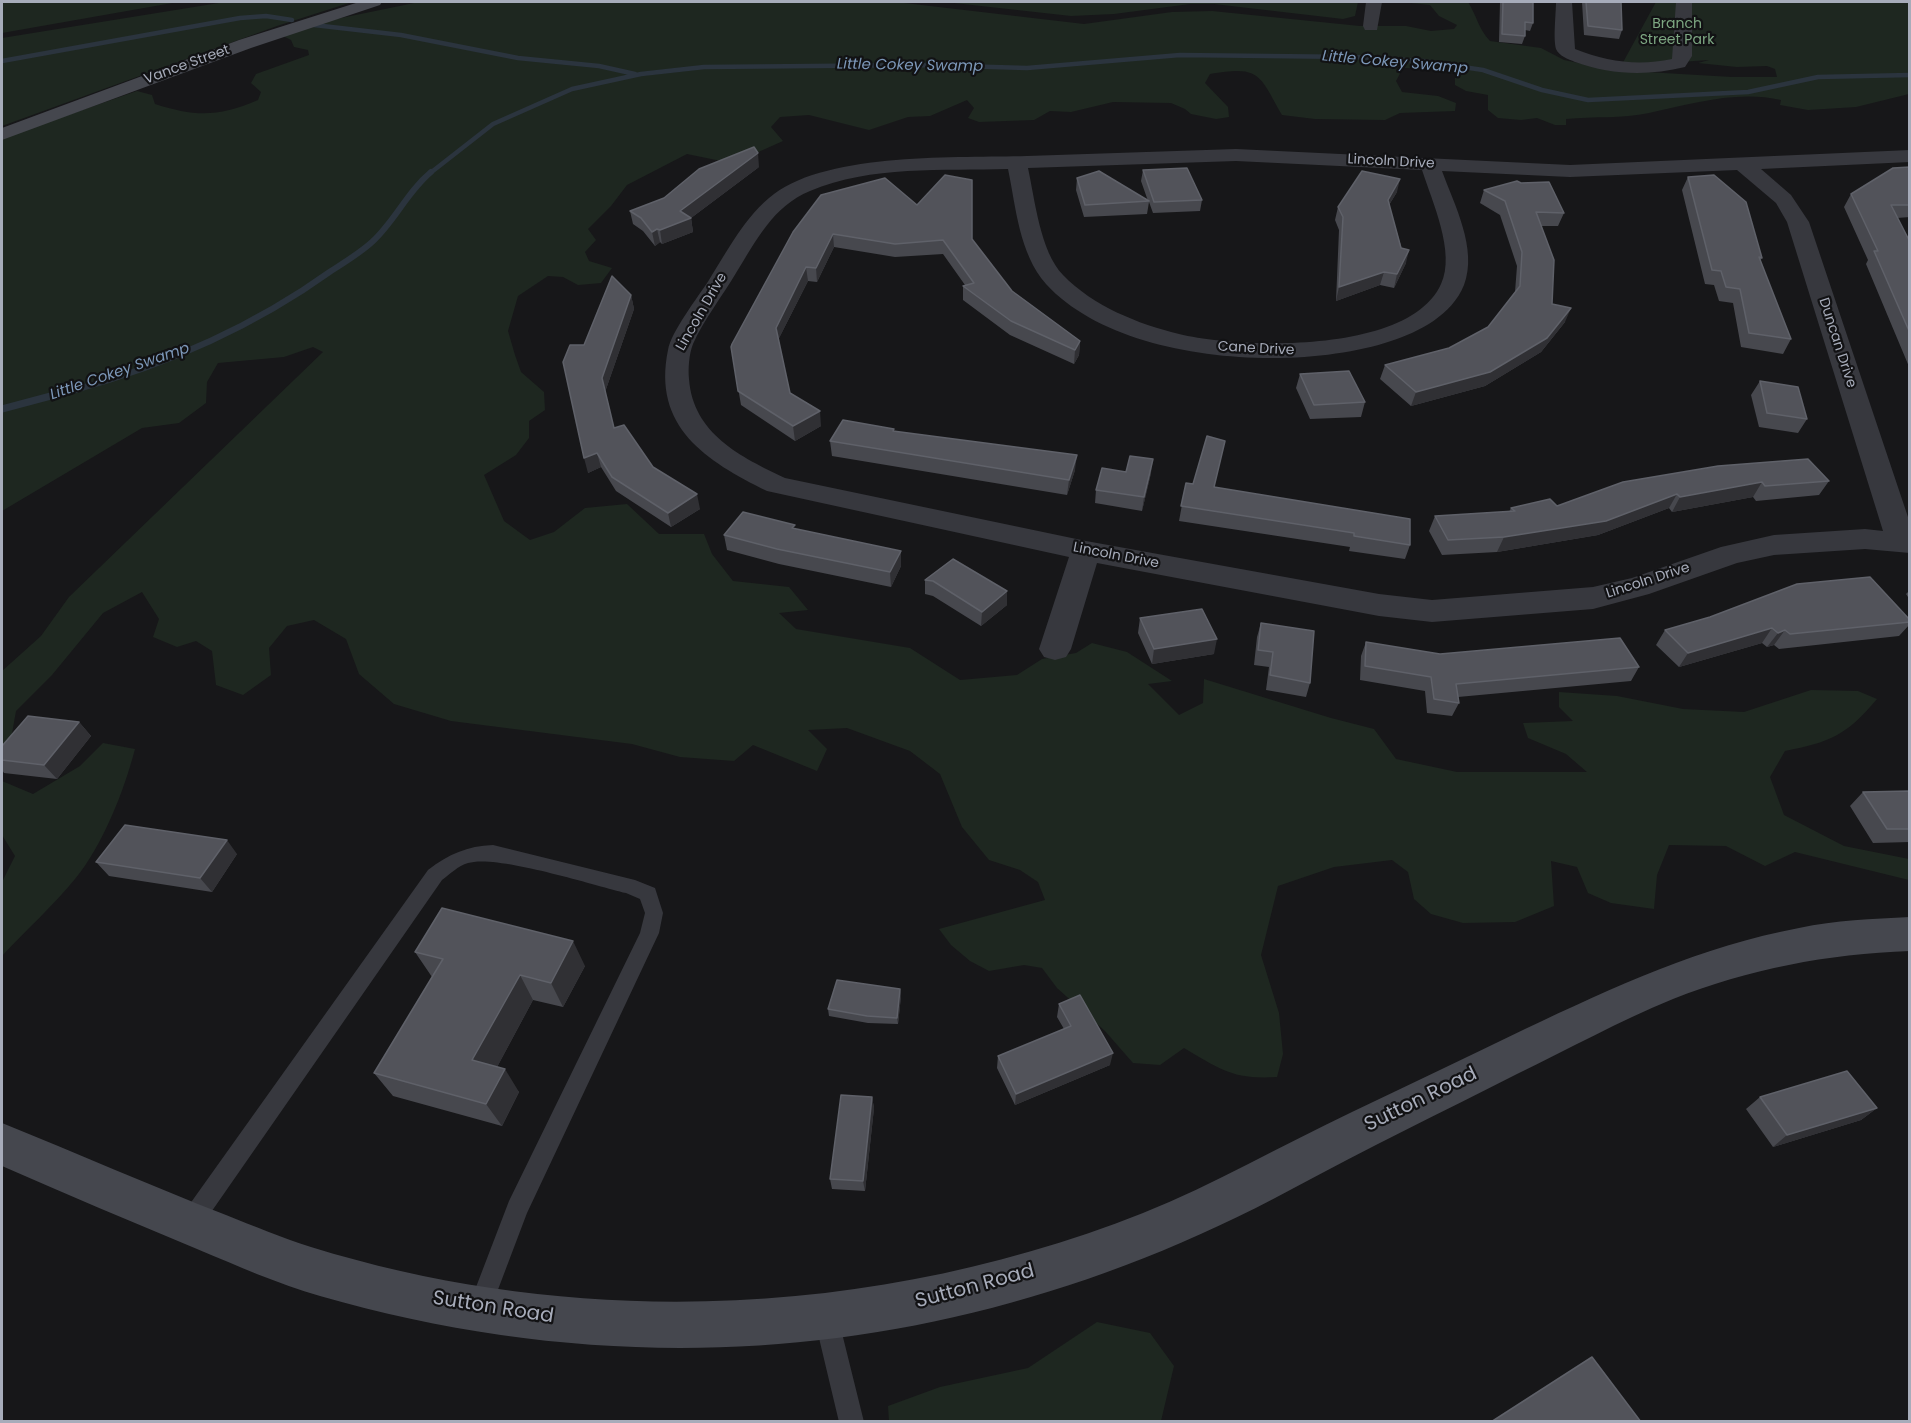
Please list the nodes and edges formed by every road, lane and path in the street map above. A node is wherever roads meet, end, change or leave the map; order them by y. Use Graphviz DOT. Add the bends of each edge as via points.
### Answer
graph roads {
  1 [pos="374,2"];
  2 [pos="1374,2"];
  3 [pos="1564,2"];
  4 [pos="1684,2"];
  5 [pos="1371,26"];
  6 [pos="2,134"];
  7 [pos="1910,156"];
  8 [pos="1017,162"];
  9 [pos="1430,164"];
  10 [pos="1743,164"];
  11 [pos="1905,542"];
  12 [pos="1086,551"];
  13 [pos="1055,649"];
  14 [pos="1910,934"];
  15 [pos="2,1144"];
  16 [pos="190,1223"];
  17 [pos="480,1309"];
  18 [pos="826,1316"];
  19 [pos="852,1422"];
  1 -- 6 [label="street, Vance Street" via="255,40"];
  2 -- 5 [label="street"];
  3 -- 4 [label="street" via="1565,49 1588,60 1624,69 1679,63 1683,56"];
  7 -- 10 [label="street, Lincoln Drive"];
  8 -- 9 [label="street, Lincoln Drive" via="1236,154"];
  8 -- 9 [label="street, Cane Drive" via="1040,261 1072,295 1100,312 1178,341 1266,351 1308,351 1386,336 1438,306 1453,286 1456,263 1454,240"];
  8 -- 12 [label="street, Lincoln Drive" via="880,166 825,178 783,197 754,226 681,344 674,384 693,428 713,449 777,485"];
  9 -- 10 [label="street, Lincoln Drive" via="1570,171"];
  10 -- 11 [label="street, Duncan Drive" via="1784,199 1798,222"];
  11 -- 12 [label="street, Lincoln Drive" via="1865,539 1773,545 1731,554 1638,587 1593,598 1432,611 1379,605"];
  12 -- 13 [label="street"];
  14 -- 18 [label="street, Sutton Road" via="1847,937 1788,948 1661,986 1413,1103 1192,1215 1074,1261 986,1287 900,1306"];
  15 -- 16 [label="street, Sutton Road"];
  16 -- 17 [label="street, Sutton Road" via="315,1272"];
  16 -- 17 [label="lane" via="435,875 455,860 474,853 494,853 628,886 648,894 654,913 649,933 517,1209"];
  17 -- 18 [label="street, Sutton Road" via="662,1324 750,1324"];
  18 -- 19 [label="lane"];
}
